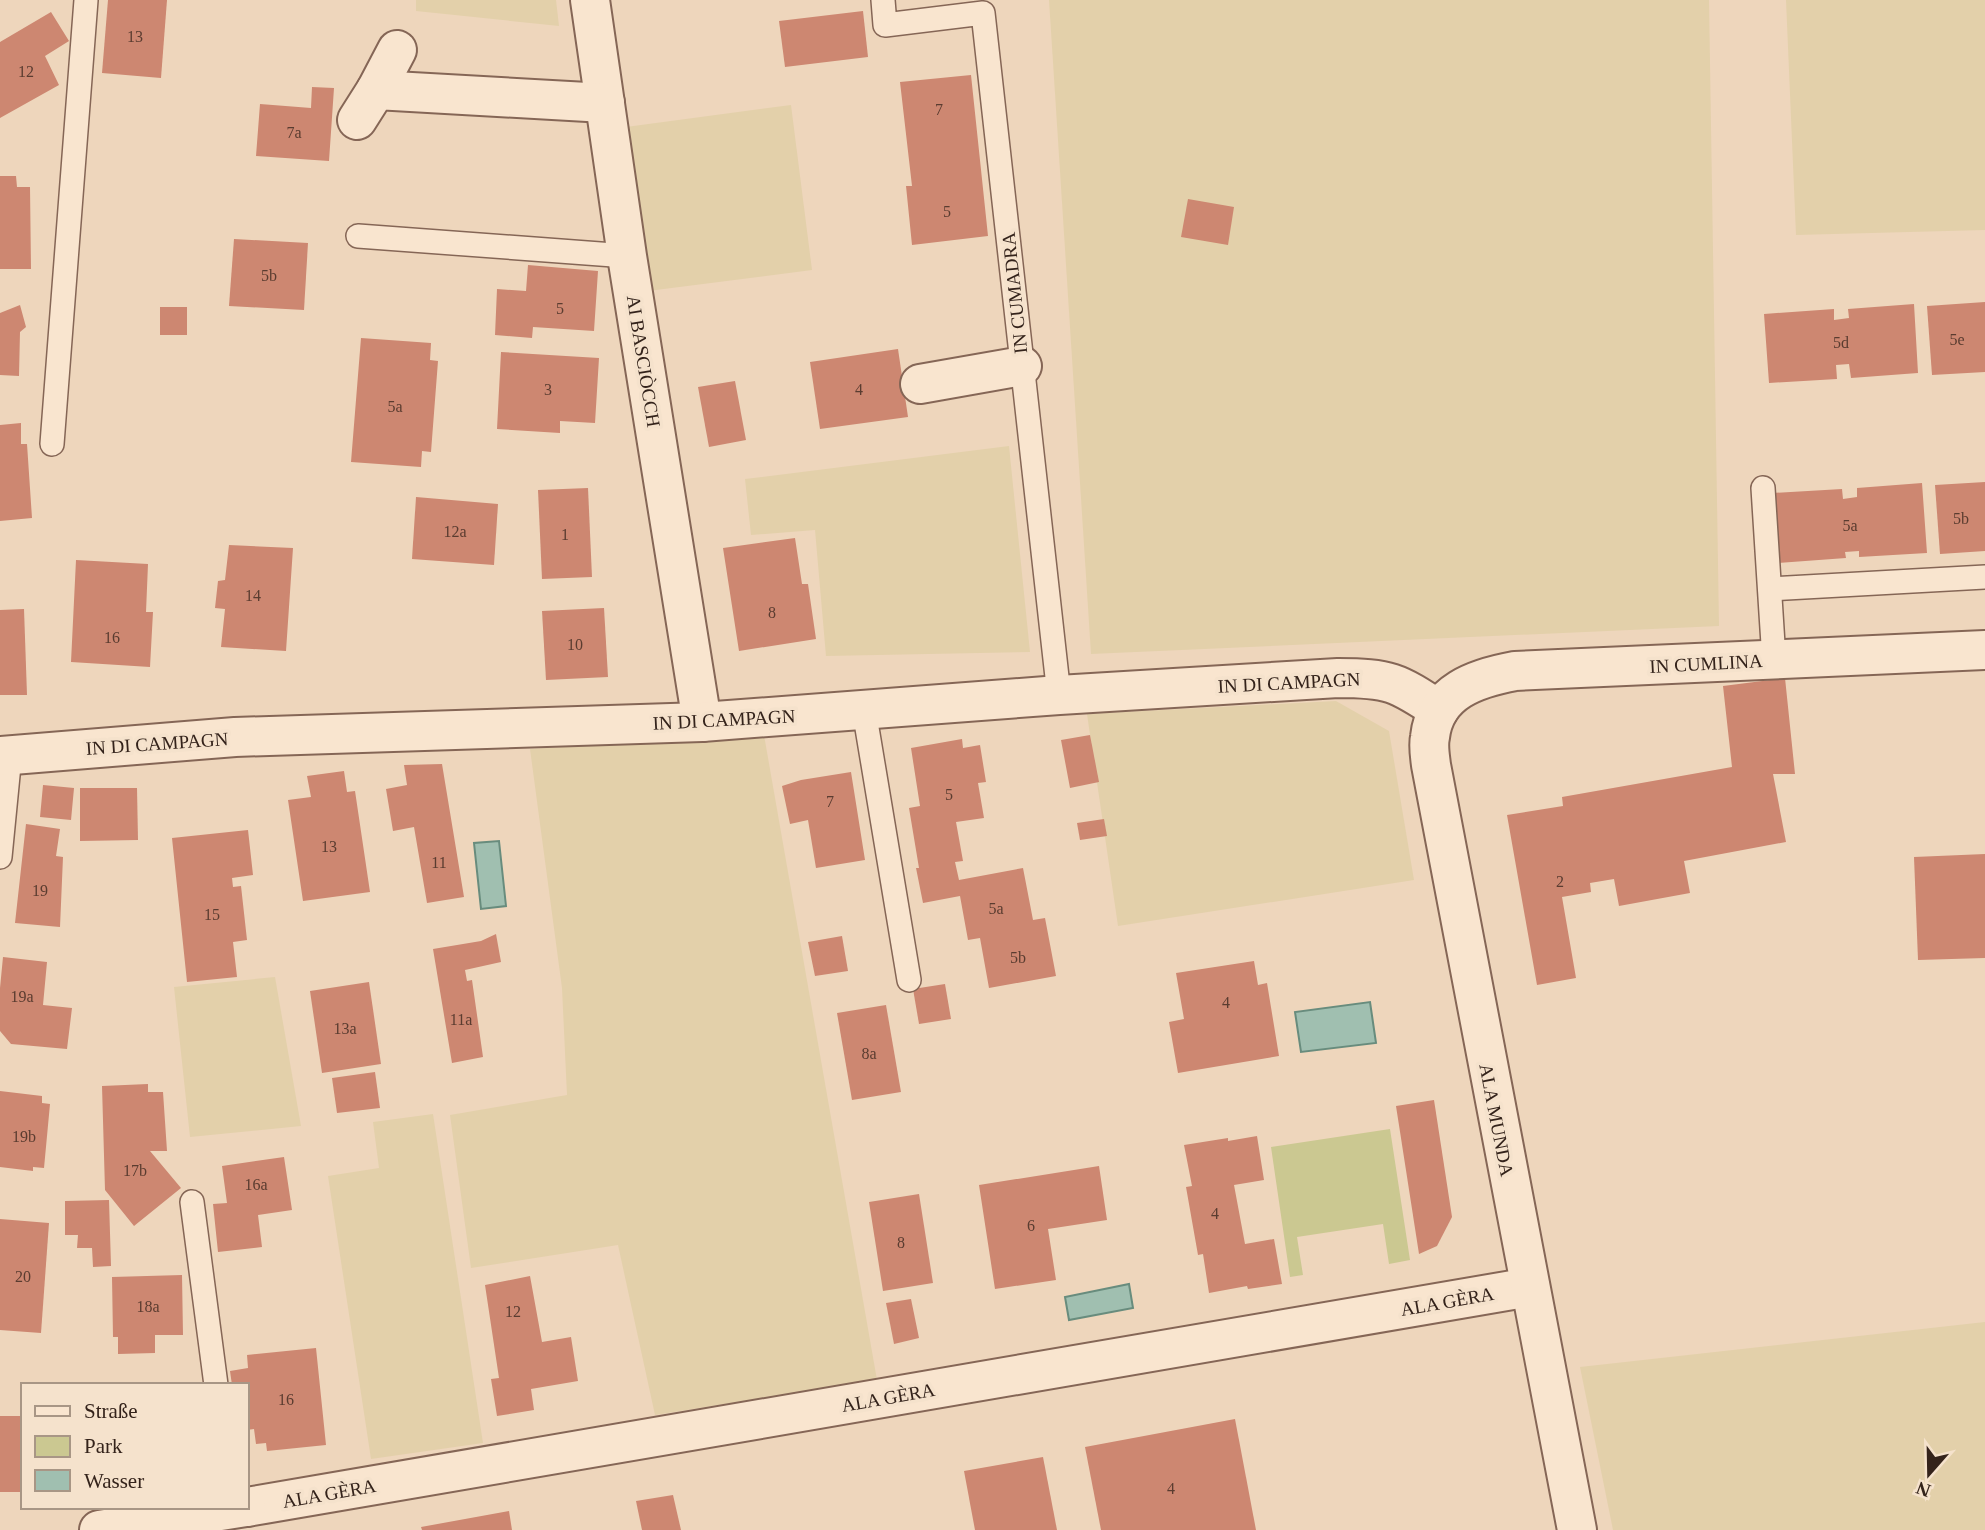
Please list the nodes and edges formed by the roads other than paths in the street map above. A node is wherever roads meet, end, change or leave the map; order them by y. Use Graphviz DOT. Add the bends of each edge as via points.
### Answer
graph roads {
  1 [pos="86,0"];
  2 [pos="590,0"];
  3 [pos="883,0"];
  4 [pos="397,50"];
  5 [pos="605,103"];
  6 [pos="358,236"];
  7 [pos="627,256"];
  8 [pos="1022,366"];
  9 [pos="920,384"];
  10 [pos="52,444"];
  11 [pos="1763,488"];
  12 [pos="1985,577"];
  13 [pos="1770,589"];
  14 [pos="1985,650"];
  15 [pos="1774,660"];
  16 [pos="1059,695"];
  17 [pos="864,710"];
  18 [pos="1439,710"];
  19 [pos="702,722"];
  20 [pos="5,755"];
  21 [pos="0,858"];
  22 [pos="909,979"];
  23 [pos="192,1202"];
  24 [pos="1530,1287"];
  25 [pos="216,1383"];
  26 [pos="248,1506"];
  27 [pos="235,1509"];
  28 [pos="177,1525"];
  29 [pos="99,1530"];
  30 [pos="1577,1530"];
  1 -- 10 [label="lane"];
  2 -- 5 [label="street, AI BASCIÒCCH"];
  3 -- 8 [label="lane, IN CUMADRA" via="885,25 982,13"];
  4 -- 5 [label="street" via="366,105"];
  5 -- 7 [label="street, AI BASCIÒCCH"];
  6 -- 7 [label="lane"];
  7 -- 19 [label="street, AI BASCIÒCCH"];
  8 -- 9 [label="street"];
  8 -- 16 [label="lane, IN CUMADRA"];
  11 -- 13 [label="lane"];
  12 -- 13 [label="lane"];
  13 -- 15 [label="lane"];
  14 -- 15 [label="street, IN CUMLINA"];
  15 -- 18 [label="street, IN CUMLINA" via="1516,671 1470,683 1454,692"];
  16 -- 17 [label="street, IN DI CAMPAGN"];
  16 -- 18 [label="street, IN DI CAMPAGN" via="1374,678 1405,687"];
  17 -- 19 [label="street, IN DI CAMPAGN"];
  17 -- 22 [label="lane"];
  18 -- 24 [label="street, ALA MUNDA" via="1429,738 1431,765"];
  19 -- 20 [label="street, IN DI CAMPAGN" via="235,737"];
  20 -- 21 [label="lane"];
  23 -- 25 [label="lane"];
  24 -- 26 [label="street, ALA GÈRA"];
  24 -- 30 [label="street, ALA MUNDA"];
  27 -- 28 [label="street, ALA GÈRA"];
  28 -- 29 [label="street, ALA GÈRA"];
}
